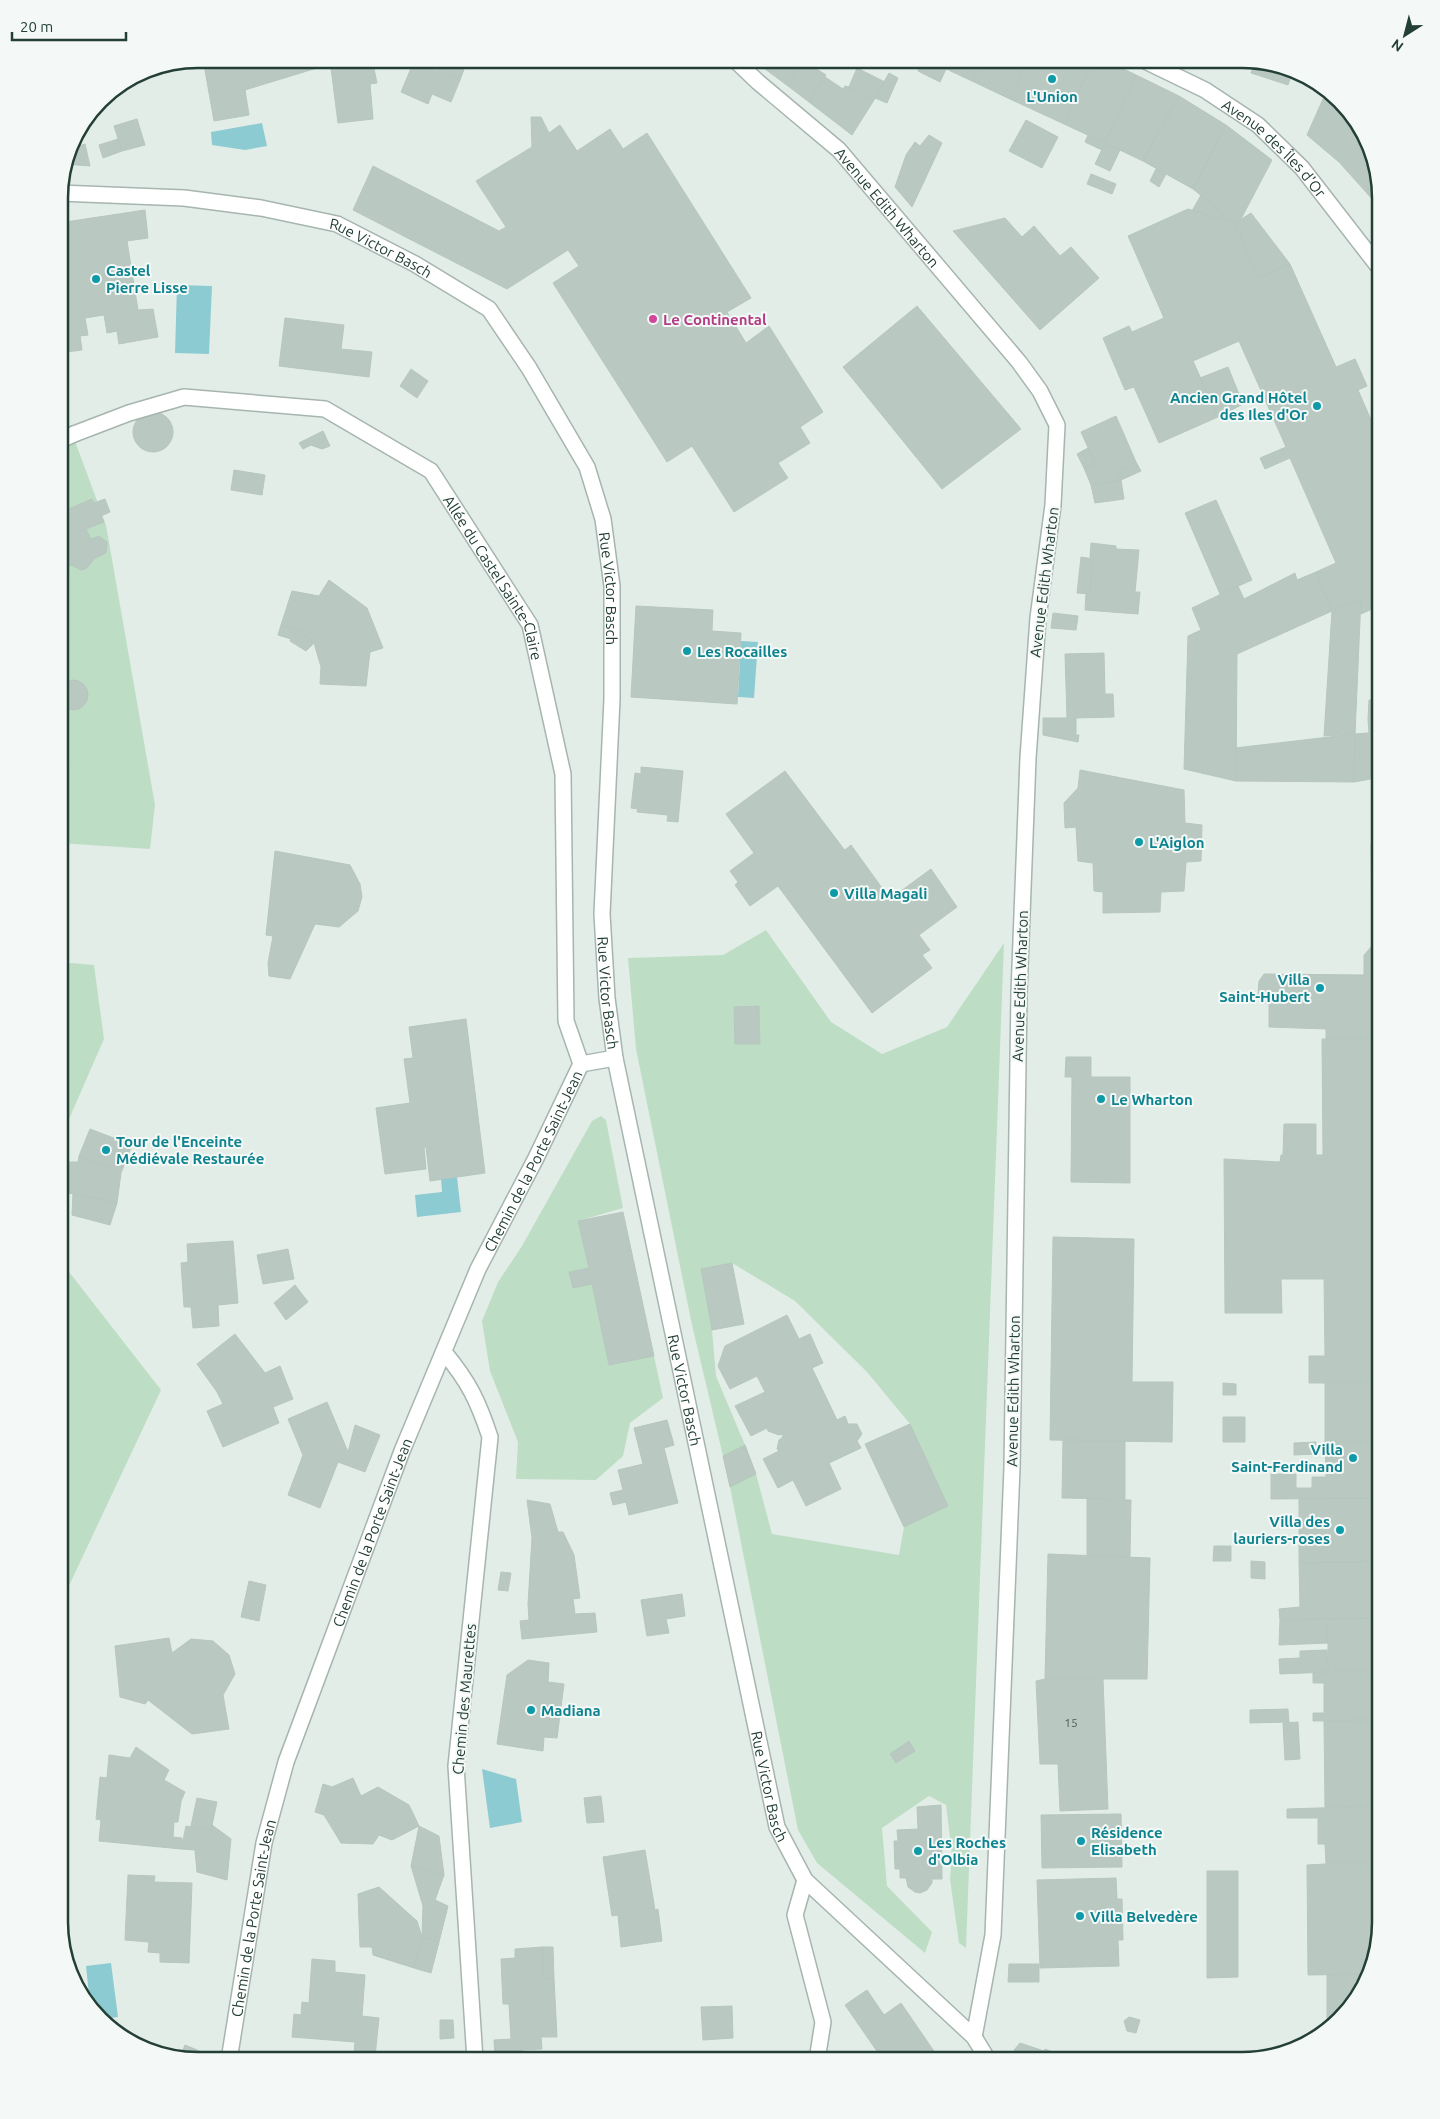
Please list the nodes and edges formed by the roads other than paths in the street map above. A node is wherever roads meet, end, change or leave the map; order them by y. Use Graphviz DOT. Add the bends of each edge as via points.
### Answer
graph roads {
  1 [pos="743,68"];
  2 [pos="1160,68"];
  3 [pos="68,194"];
  4 [pos="1372,258"];
  5 [pos="68,436"];
  6 [pos="615,1058"];
  7 [pos="581,1064"];
  8 [pos="444,1352"];
  9 [pos="805,1880"];
  10 [pos="974,2037"];
  11 [pos="230,2051"];
  12 [pos="474,2051"];
  13 [pos="818,2052"];
  14 [pos="983,2052"];
  1 -- 10 [label="street, Avenue Edith Wharton" via="839,150 1019,362 1040,391 1057,425 1054,505 1038,618 1029,751 1019,993 1012,1468 993,1935"];
  2 -- 4 [label="street, Avenue des Îles d'Or" via="1205,90 1258,125 1302,168"];
  3 -- 6 [label="street, Rue Victor Basch" via="184,198 261,208 337,224 415,264 489,310 529,368 587,467 603,519 612,586 612,699 602,914 607,998"];
  5 -- 7 [label="street, Allée du Castel Sainte-Claire" via="129,413 184,397 325,408 431,471 530,625 564,774 566,1020"];
  6 -- 7 [label="street, Chemin de la Porte Saint-Jean"];
  6 -- 9 [label="street, Rue Victor Basch" via="777,1827"];
  7 -- 8 [label="street, Chemin de la Porte Saint-Jean" via="478,1269"];
  8 -- 11 [label="street, Chemin de la Porte Saint-Jean" via="399,1460 286,1762 264,1843"];
  8 -- 12 [label="street, Chemin des Maurettes" via="478,1401 490,1437 456,1766"];
  9 -- 10 [label="street, Rue Victor Basch"];
  9 -- 13 [label="street" via="795,1915 823,2022"];
  10 -- 14 [label="street, Rue Victor Basch"];
}
